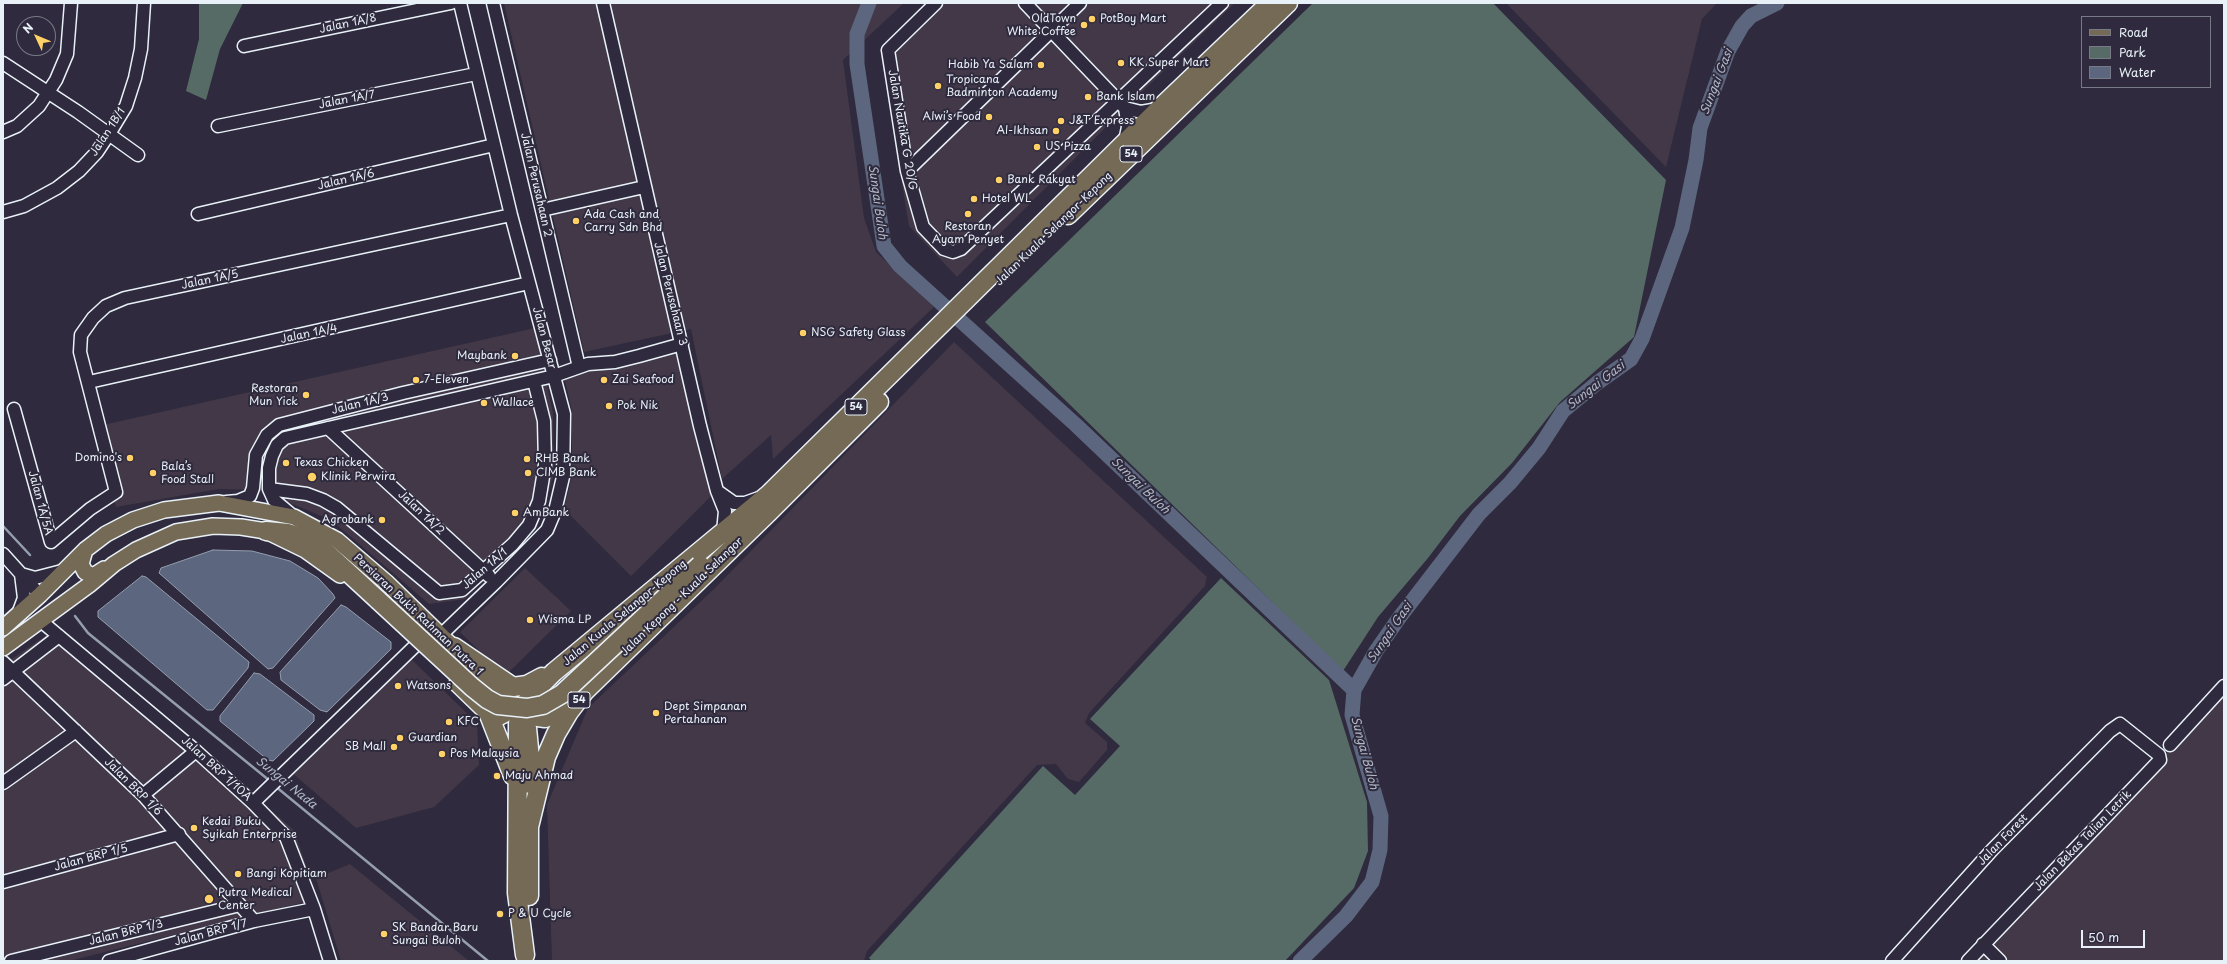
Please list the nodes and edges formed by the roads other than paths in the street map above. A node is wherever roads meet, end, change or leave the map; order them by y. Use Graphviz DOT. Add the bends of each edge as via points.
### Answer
graph roads {
  1 [pos="71,3"];
  2 [pos="144,3"];
  3 [pos="451,3"];
  4 [pos="460,3"];
  5 [pos="493,3"];
  6 [pos="603,3"];
  7 [pos="936,3"];
  8 [pos="1025,3"];
  9 [pos="1080,3"];
  10 [pos="1222,3"];
  11 [pos="1270,3"];
  12 [pos="1288,3"];
  13 [pos="1052,31"];
  14 [pos="244,46"];
  15 [pos="3,63"];
  16 [pos="476,74"];
  17 [pos="48,92"];
  18 [pos="1122,104"];
  19 [pos="1159,109"];
  20 [pos="218,126"];
  21 [pos="3,132"];
  22 [pos="109,134"];
  23 [pos="1125,142"];
  24 [pos="494,145"];
  25 [pos="138,155"];
  26 [pos="907,171"];
  27 [pos="644,187"];
  28 [pos="542,210"];
  29 [pos="3,212"];
  30 [pos="198,214"];
  31 [pos="510,215"];
  32 [pos="529,283"];
  33 [pos="971,301"];
  34 [pos="946,325"];
  35 [pos="682,344"];
  36 [pos="550,360"];
  37 [pos="579,366"];
  38 [pos="554,376"];
  39 [pos="534,381"];
  40 [pos="89,382"];
  41 [pos="14,409"];
  42 [pos="328,428"];
  43 [pos="254,468"];
  44 [pos="269,468"];
  45 [pos="269,489"];
  46 [pos="717,491"];
  47 [pos="116,492"];
  48 [pos="769,494"];
  49 [pos="219,503"];
  50 [pos="769,512"];
  51 [pos="294,517"];
  52 [pos="266,531"];
  53 [pos="722,532"];
  54 [pos="85,550"];
  55 [pos="3,554"];
  56 [pos="114,564"];
  57 [pos="65,570"];
  58 [pos="483,570"];
  59 [pos="21,574"];
  60 [pos="93,576"];
  61 [pos="496,582"];
  62 [pos="40,595"];
  63 [pos="17,615"];
  64 [pos="41,621"];
  65 [pos="3,628"];
  66 [pos="441,635"];
  67 [pos="59,636"];
  68 [pos="416,645"];
  69 [pos="454,647"];
  70 [pos="3,648"];
  71 [pos="3,662"];
  72 [pos="554,672"];
  73 [pos="8,676"];
  74 [pos="2224,686"];
  75 [pos="497,690"];
  76 [pos="585,691"];
  77 [pos="530,696"];
  78 [pos="519,714"];
  79 [pos="489,715"];
  80 [pos="2120,724"];
  81 [pos="76,731"];
  82 [pos="2170,745"];
  83 [pos="196,751"];
  84 [pos="3,783"];
  85 [pos="518,788"];
  86 [pos="143,795"];
  87 [pos="253,803"];
  88 [pos="529,827"];
  89 [pos="179,834"];
  90 [pos="3,882"];
  91 [pos="240,905"];
  92 [pos="314,909"];
  93 [pos="254,921"];
  94 [pos="1983,944"];
  95 [pos="525,958"];
  96 [pos="12,961"];
  97 [pos="109,961"];
  98 [pos="330,961"];
  99 [pos="1892,961"];
  100 [pos="1968,961"];
  101 [pos="2000,961"];
  1 -- 17 [label="street" via="67,54"];
  2 -- 22 [label="street, Jalan 1B/1" via="141,49 135,78 126,106"];
  3 -- 14 [label="street, Jalan 1A/8"];
  4 -- 16 [label="street, Jalan Besar"];
  5 -- 28 [label="street, Jalan Perusahaan 2"];
  6 -- 27 [label="street, Jalan Perusahaan 3"];
  7 -- 26 [label="street, Jalan Nautika G 20/G" via="888,50"];
  8 -- 13 [label="street"];
  9 -- 13 [label="street"];
  10 -- 18 [label="street"];
  11 -- 19 [label="highway, Jalan Kuala Selangor-Kepong / 54"];
  12 -- 33 [label="highway, Jalan Kuala Selangor-Kepong / 54"];
  13 -- 18 [label="street"];
  13 -- 26 [label="street"];
  15 -- 17 [label="street"];
  16 -- 20 [label="street, Jalan 1A/7"];
  16 -- 24 [label="street, Jalan Besar"];
  17 -- 21 [label="street" via="39,106 17,126"];
  17 -- 22 [label="street"];
  18 -- 19 [label="street" via="1141,112"];
  18 -- 23 [label="street" via="1128,127"];
  18 -- 26 [label="street, Jalan Nautika G 20/G" via="961,249 953,252 944,250 923,227"];
  19 -- 23 [label="highway, Jalan Kuala Selangor-Kepong / 54"];
  22 -- 25 [label="street"];
  22 -- 29 [label="street, Jalan 1B/1" via="97,152 79,171 57,188 24,206"];
  23 -- 33 [label="highway, Jalan Kuala Selangor-Kepong / 54"];
  24 -- 30 [label="street, Jalan 1A/6"];
  24 -- 31 [label="street, Jalan Besar"];
  27 -- 28 [label="street"];
  27 -- 35 [label="street, Jalan Perusahaan 3"];
  28 -- 37 [label="street, Jalan Perusahaan 2"];
  31 -- 32 [label="street, Jalan Besar"];
  31 -- 40 [label="street, Jalan 1A/5" via="125,298 106,306 93,318 81,335 80,352"];
  32 -- 36 [label="street, Jalan Besar"];
  32 -- 40 [label="street, Jalan 1A/4"];
  33 -- 34 [label="highway, Jalan Kepong - Kuala Selangor / 54"];
  34 -- 48 [label="highway, Jalan Kepong - Kuala Selangor / 54"];
  34 -- 50 [label="highway, Jalan Kepong - Kuala Selangor / 54"];
  35 -- 37 [label="street, Jalan 1A/3" via="620,360"];
  35 -- 46 [label="street, Jalan Perusahaan 3"];
  36 -- 38 [label="street, Jalan Besar"];
  36 -- 43 [label="street, Jalan 1A/3" via="403,393 279,425 267,435 261,445"];
  37 -- 38 [label="street, Jalan 1A/3"];
  38 -- 39 [label="street, Jalan 1A/3"];
  38 -- 61 [label="street, Jalan Besar" via="564,414 563,477 555,512 547,530"];
  39 -- 42 [label="street, Jalan 1A/3"];
  39 -- 58 [label="street, Jalan 1A/1" via="544,421 545,465 539,501 529,525 513,544"];
  40 -- 47 [label="street, Jalan 1A/5"];
  41 -- 47 [label="street, Jalan 1A/5A" via="51,542 90,509"];
  42 -- 44 [label="street, Jalan 1A/3" via="285,438 277,445"];
  42 -- 58 [label="street, Jalan 1A/2"];
  43 -- 44 [label="street"];
  43 -- 49 [label="street, Jalan 1A/3" via="250,496 238,501"];
  44 -- 45 [label="street, Jalan 1A/3"];
  45 -- 51 [label="street" via="274,500"];
  45 -- 58 [label="street, Jalan 1A/1" via="307,494 337,508 439,593 462,590"];
  46 -- 48 [label="street" via="734,503 745,503"];
  46 -- 53 [label="street, Jalan Perusahaan 3" via="725,511"];
  48 -- 53 [label="highway, Jalan Kepong - Kuala Selangor / 54"];
  49 -- 51 [label="main road, Persiaran Bukit Rahman Putra 1"];
  49 -- 54 [label="main road, Persiaran Bukit Rahman Putra 1" via="164,510 133,520 106,534"];
  50 -- 52 [label="highway, bridge" via="740,531 700,565 562,694 543,705 527,708 498,705 487,699 326,552 307,539 288,533"];
  50 -- 76 [label="highway, Jalan Kepong - Kuala Selangor / 54"];
  51 -- 66 [label="main road, Persiaran Bukit Rahman Putra 1" via="337,540 386,582"];
  52 -- 56 [label="main road" via="213,526 176,532 136,550"];
  52 -- 68 [label="main road" via="305,550 329,566"];
  53 -- 72 [label="highway, Jalan Kuala Selangor-Kepong / 54"];
  54 -- 57 [label="main road, Persiaran Bukit Rahman Putra 1"];
  54 -- 60 [label="main road" via="81,557 82,568"];
  55 -- 59 [label="street"];
  56 -- 60 [label="main road"];
  56 -- 64 [label="main road"];
  57 -- 59 [label="street" via="35,578"];
  57 -- 62 [label="main road, Persiaran Bukit Rahman Putra 1"];
  58 -- 61 [label="street, Jalan 1A/2"];
  59 -- 62 [label="street"];
  59 -- 63 [label="street" via="24,598"];
  60 -- 62 [label="main road" via="65,593 50,597"];
  61 -- 66 [label="street, Jalan Besar"];
  62 -- 63 [label="main road, Persiaran Bukit Rahman Putra 1"];
  63 -- 65 [label="main road, Persiaran Bukit Rahman Putra 1"];
  64 -- 67 [label="street, Jalan BRP 1/10A"];
  64 -- 70 [label="main road"];
  66 -- 69 [label="main road, Persiaran Bukit Rahman Putra 1"];
  67 -- 73 [label="street"];
  67 -- 83 [label="street, Jalan BRP 1/10A"];
  68 -- 79 [label="main road"];
  68 -- 87 [label="street"];
  69 -- 72 [label="highway" via="513,687 527,685"];
  69 -- 75 [label="main road, Persiaran Bukit Rahman Putra 1"];
  71 -- 73 [label="street, Jalan BRP 1/6"];
  72 -- 77 [label="highway, Jalan Kuala Selangor-Kepong / 54"];
  73 -- 81 [label="street, Jalan BRP 1/6"];
  74 -- 82 [label="street"];
  75 -- 78 [label="highway"];
  75 -- 79 [label="main road, Persiaran Bukit Rahman Putra 1" via="505,701 507,711 501,718 496,719"];
  76 -- 77 [label="highway" via="565,708 545,718 532,713"];
  76 -- 88 [label="highway, Jalan Kepong - Kuala Selangor / 54" via="556,734 546,757"];
  77 -- 78 [label="highway, Jalan Kepong - Kuala Selangor / 54"];
  78 -- 85 [label="highway, Jalan Kepong - Kuala Selangor / 54"];
  78 -- 88 [label="highway" via="527,728 530,759"];
  79 -- 85 [label="highway"];
  80 -- 94 [label="street, Jalan Bekas Talian Letrik" via="2159,755 2160,760"];
  80 -- 99 [label="street, Jalan Forest" via="2110,731 1994,849"];
  81 -- 84 [label="street"];
  81 -- 86 [label="street, Jalan BRP 1/6"];
  83 -- 86 [label="street"];
  83 -- 87 [label="street, Jalan BRP 1/10A"];
  85 -- 95 [label="highway, Jalan Kepong - Kuala Selangor / 54" via="516,893"];
  86 -- 89 [label="street, Jalan BRP 1/6"];
  87 -- 92 [label="street, Jalan BRP 1/10A" via="286,837"];
  88 -- 95 [label="highway, Jalan Kepong - Kuala Selangor / 54" via="529,911"];
  89 -- 90 [label="street, Jalan BRP 1/5"];
  89 -- 91 [label="street, Jalan BRP 1/6"];
  91 -- 93 [label="street, Jalan BRP 1/6"];
  91 -- 96 [label="street, Jalan BRP 1/3"];
  92 -- 93 [label="street, Jalan BRP 1/7"];
  92 -- 98 [label="street, Jalan BRP 1/10A"];
  93 -- 97 [label="street, Jalan BRP 1/7"];
  94 -- 100 [label="street, Jalan Bekas Talian Letrik"];
  94 -- 101 [label="street"];
}
